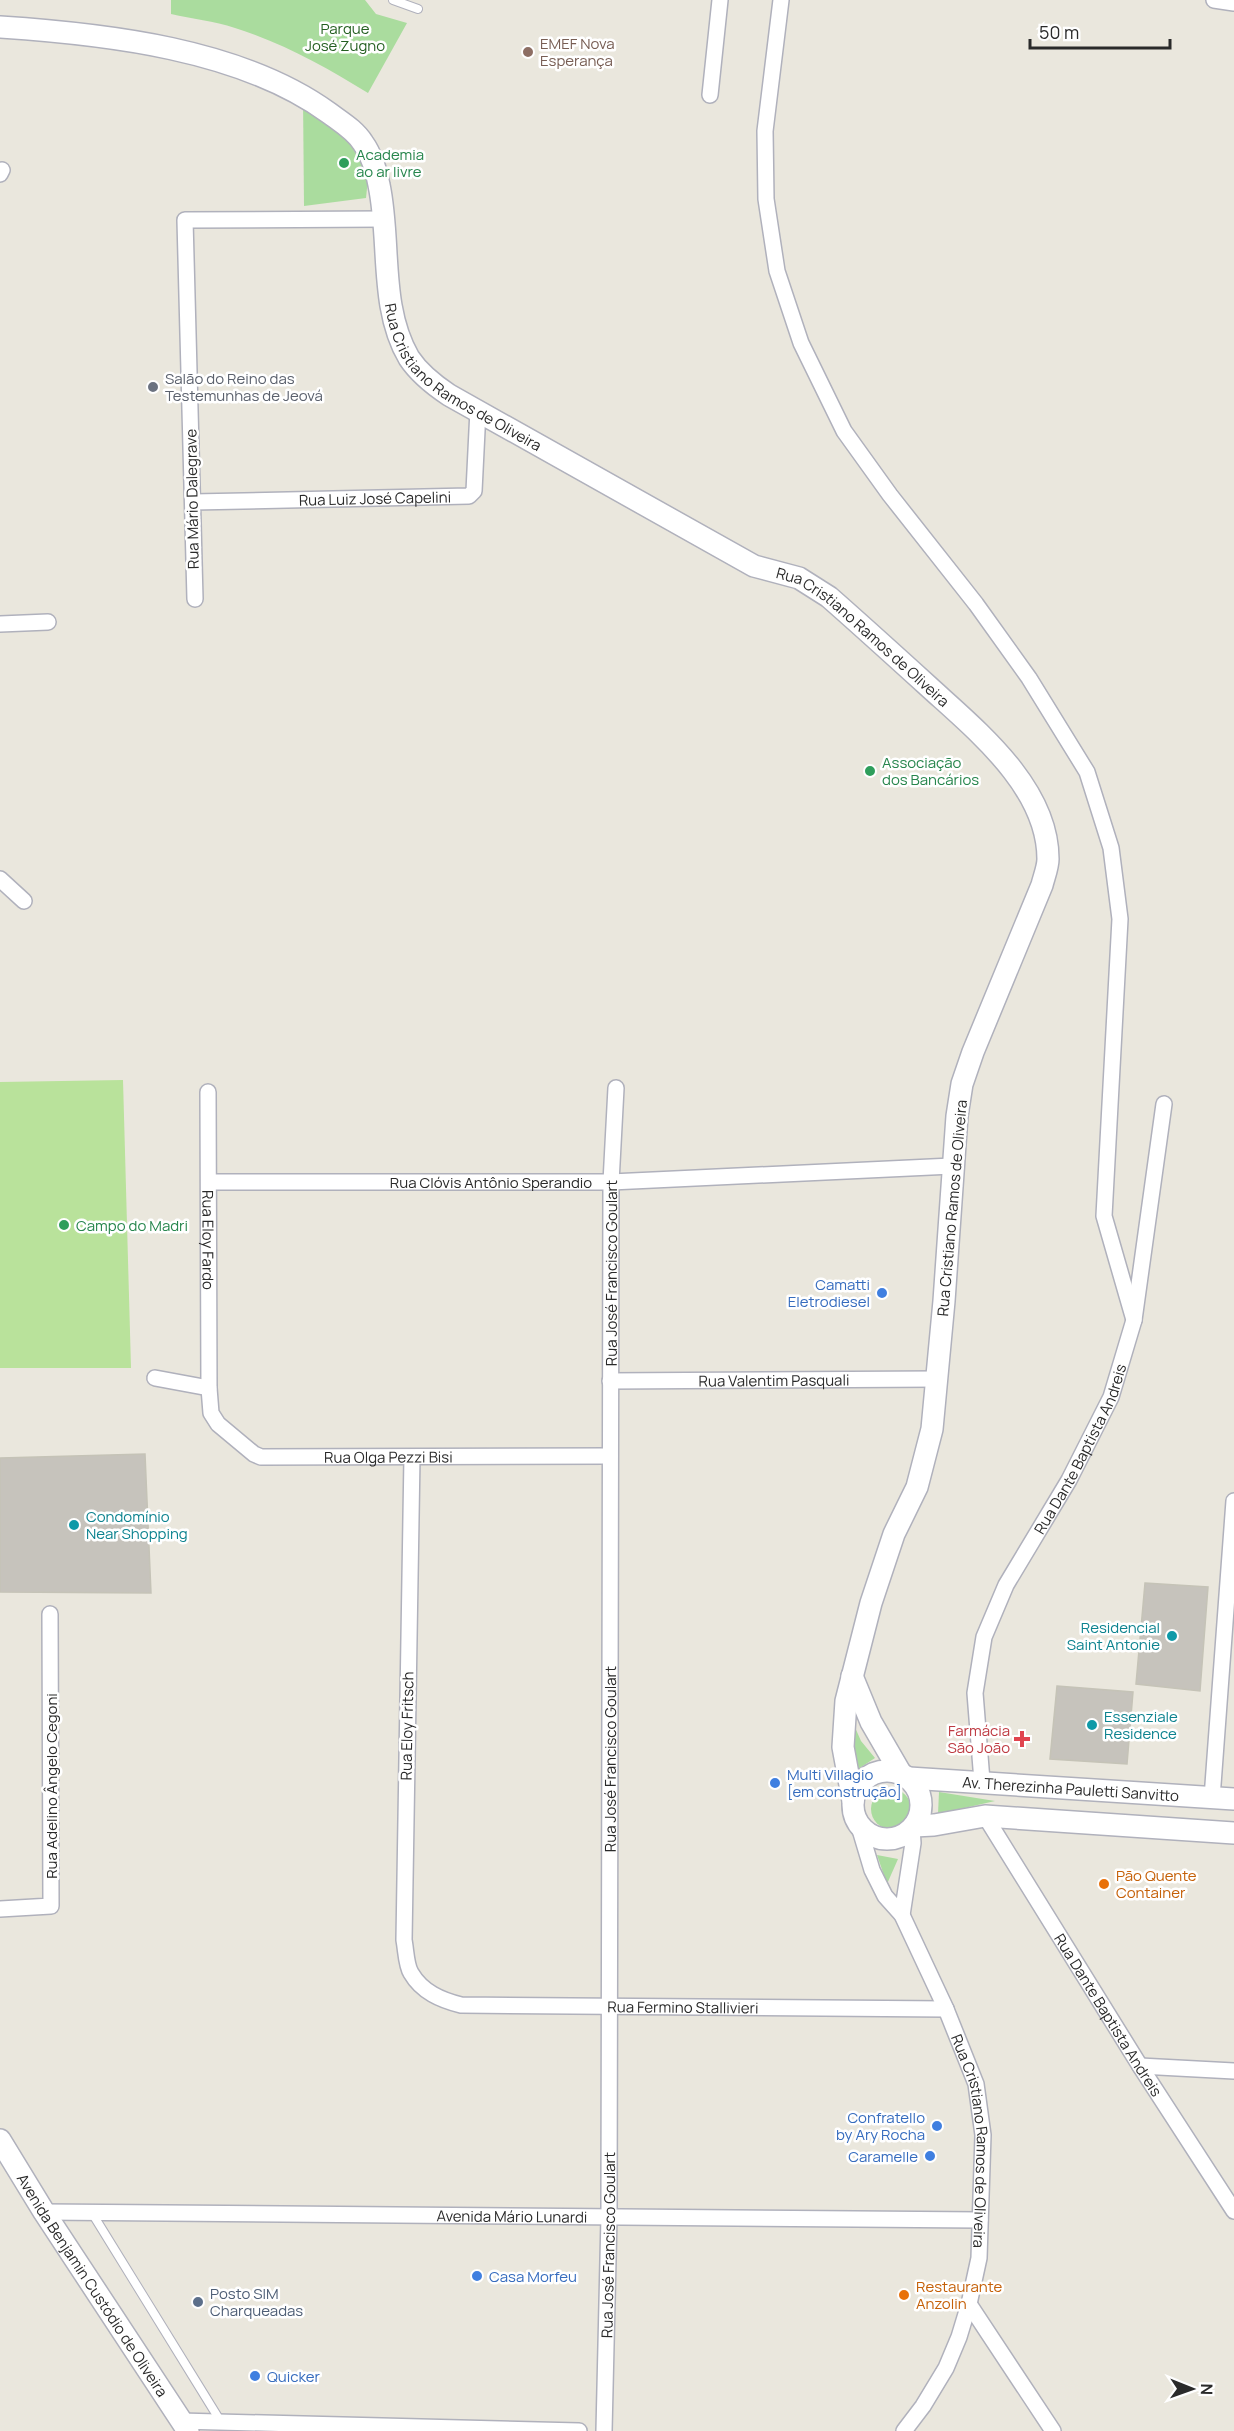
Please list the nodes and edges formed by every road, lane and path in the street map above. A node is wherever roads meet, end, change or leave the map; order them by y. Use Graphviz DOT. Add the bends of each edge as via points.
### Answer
graph roads {
  1 [pos="393,0"];
  2 [pos="720,0"];
  3 [pos="781,0"];
  4 [pos="1214,0"];
  5 [pos="1234,3"];
  6 [pos="418,9"];
  7 [pos="0,27"];
  8 [pos="710,95"];
  9 [pos="384,219"];
  10 [pos="478,411"];
  11 [pos="193,502"];
  12 [pos="195,599"];
  13 [pos="48,622"];
  14 [pos="0,624"];
  15 [pos="0,879"];
  16 [pos="24,901"];
  17 [pos="616,1088"];
  18 [pos="208,1092"];
  19 [pos="1164,1104"];
  20 [pos="952,1166"];
  21 [pos="209,1182"];
  22 [pos="611,1182"];
  23 [pos="1134,1320"];
  24 [pos="155,1378"];
  25 [pos="938,1379"];
  26 [pos="610,1381"];
  27 [pos="209,1388"];
  28 [pos="610,1456"];
  29 [pos="411,1457"];
  30 [pos="1234,1501"];
  31 [pos="50,1614"];
  32 [pos="852,1676"];
  33 [pos="904,1775"];
  34 [pos="982,1781"];
  35 [pos="1158,1794"];
  36 [pos="1212,1798"];
  37 [pos="1234,1799"];
  38 [pos="853,1801"];
  39 [pos="985,1816"];
  40 [pos="858,1823"];
  41 [pos="913,1827"];
  42 [pos="1157,1827"];
  43 [pos="1234,1833"];
  44 [pos="0,1909"];
  45 [pos="902,1915"];
  46 [pos="424,1988"];
  47 [pos="608,2007"];
  48 [pos="946,2008"];
  49 [pos="1140,2066"];
  50 [pos="1234,2071"];
  51 [pos="0,2140"];
  52 [pos="1234,2211"];
  53 [pos="44,2212"];
  54 [pos="92,2212"];
  55 [pos="609,2217"];
  56 [pos="980,2220"];
  57 [pos="969,2304"];
  58 [pos="221,2422"];
  59 [pos="184,2426"];
  60 [pos="579,2431"];
  61 [pos="604,2431"];
  62 [pos="904,2431"];
  63 [pos="1053,2431"];
  1 -- 6 [label="lane"];
  2 -- 8 [label="street"];
  3 -- 23 [label="street" via="765,131 766,199 777,271 801,343 844,431 1029,678 1087,772 1111,848 1120,919 1104,1216"];
  4 -- 5 [label="street"];
  7 -- 9 [label="main road, Rua Cristiano Ramos de Oliveira" via="77,32 161,46 216,60 310,99 363,143 379,183"];
  9 -- 10 [label="main road, Rua Cristiano Ramos de Oliveira" via="390,301 410,359 428,380"];
  9 -- 11 [label="street, Rua Mário Dalegrave" via="185,220"];
  10 -- 11 [label="street, Rua Luiz José Capelini" via="474,491 469,496"];
  10 -- 20 [label="main road, Rua Cristiano Ramos de Oliveira" via="754,566 799,578 829,597 990,743 1020,778 1039,816 1048,860 1042,885 962,1084"];
  11 -- 12 [label="street, Rua Mário Dalegrave"];
  13 -- 14 [label="street"];
  15 -- 16 [label="street"];
  17 -- 22 [label="street, Rua José Francisco Goulart"];
  18 -- 21 [label="street, Rua Eloy Fardo"];
  19 -- 23 [label="street, Rua Dante Baptista Andreis"];
  20 -- 22 [label="street, Rua Clóvis Antônio Sperandio"];
  20 -- 25 [label="main road, Rua Cristiano Ramos de Oliveira"];
  21 -- 22 [label="street, Rua Clóvis Antônio Sperandio"];
  21 -- 27 [label="street, Rua Eloy Fardo"];
  22 -- 26 [label="street, Rua José Francisco Goulart"];
  23 -- 34 [label="street, Rua Dante Baptista Andreis" via="1111,1396 1070,1480 1006,1585 984,1637 975,1693"];
  24 -- 27 [label="street"];
  25 -- 26 [label="street, Rua Valentim Pasquali"];
  25 -- 32 [label="main road, Rua Cristiano Ramos de Oliveira" via="932,1429 917,1486 894,1534"];
  26 -- 28 [label="street, Rua José Francisco Goulart"];
  27 -- 29 [label="street, Rua Olga Pezzi Bisi" via="211,1413 218,1424 261,1457"];
  28 -- 29 [label="street, Rua Olga Pezzi Bisi"];
  28 -- 47 [label="street, Rua José Francisco Goulart"];
  29 -- 46 [label="street, Rua Eloy Fritsch" via="404,1941 410,1972"];
  30 -- 36 [label="street"];
  31 -- 44 [label="street, Rua Adelino Ângelo Cegoni" via="51,1906"];
  32 -- 33 [label="main road" via="871,1722"];
  32 -- 38 [label="main road, Rua Cristiano Ramos de Oliveira" via="843,1747"];
  33 -- 34 [label="main road, Av. Therezinha Pauletti Sanvitto"];
  33 -- 38 [label="main road" via="879,1771 869,1775"];
  33 -- 41 [label="main road" via="916,1785 920,1795 920,1817"];
  34 -- 35 [label="main road, Av. Therezinha Pauletti Sanvitto"];
  35 -- 36 [label="main road, Av. Therezinha Pauletti Sanvitto"];
  35 -- 42 [label="main road"];
  36 -- 37 [label="main road, Av. Therezinha Pauletti Sanvitto"];
  38 -- 40 [label="main road"];
  39 -- 41 [label="main road"];
  39 -- 42 [label="main road"];
  39 -- 49 [label="street, Rua Dante Baptista Andreis"];
  40 -- 41 [label="main road" via="872,1835 890,1839"];
  40 -- 45 [label="street, Rua Cristiano Ramos de Oliveira" via="872,1870 885,1896"];
  41 -- 45 [label="street"];
  42 -- 43 [label="main road"];
  45 -- 48 [label="street, Rua Cristiano Ramos de Oliveira"];
  46 -- 47 [label="street, Rua Fermino Stallivieri" via="439,2000 461,2005"];
  47 -- 48 [label="street, Rua Fermino Stallivieri"];
  47 -- 55 [label="street, Rua José Francisco Goulart"];
  48 -- 56 [label="street, Rua Cristiano Ramos de Oliveira" via="976,2084 983,2135"];
  49 -- 50 [label="street"];
  49 -- 52 [label="street, Rua Dante Baptista Andreis"];
  51 -- 53 [label="main road, Avenida Benjamin Custódio de Oliveira"];
  53 -- 54 [label="street, Avenida Mário Lunardi"];
  53 -- 59 [label="main road, Avenida Benjamin Custódio de Oliveira"];
  54 -- 55 [label="street, Avenida Mário Lunardi"];
  54 -- 58 [label="lane"];
  55 -- 56 [label="street, Avenida Mário Lunardi"];
  55 -- 61 [label="street, Rua José Francisco Goulart"];
  56 -- 57 [label="street, Rua Cristiano Ramos de Oliveira" via="979,2258"];
  57 -- 62 [label="street, Rua Cristiano Ramos de Oliveira" via="946,2368"];
  57 -- 63 [label="street"];
  58 -- 59 [label="street"];
  58 -- 60 [label="street"];
}
